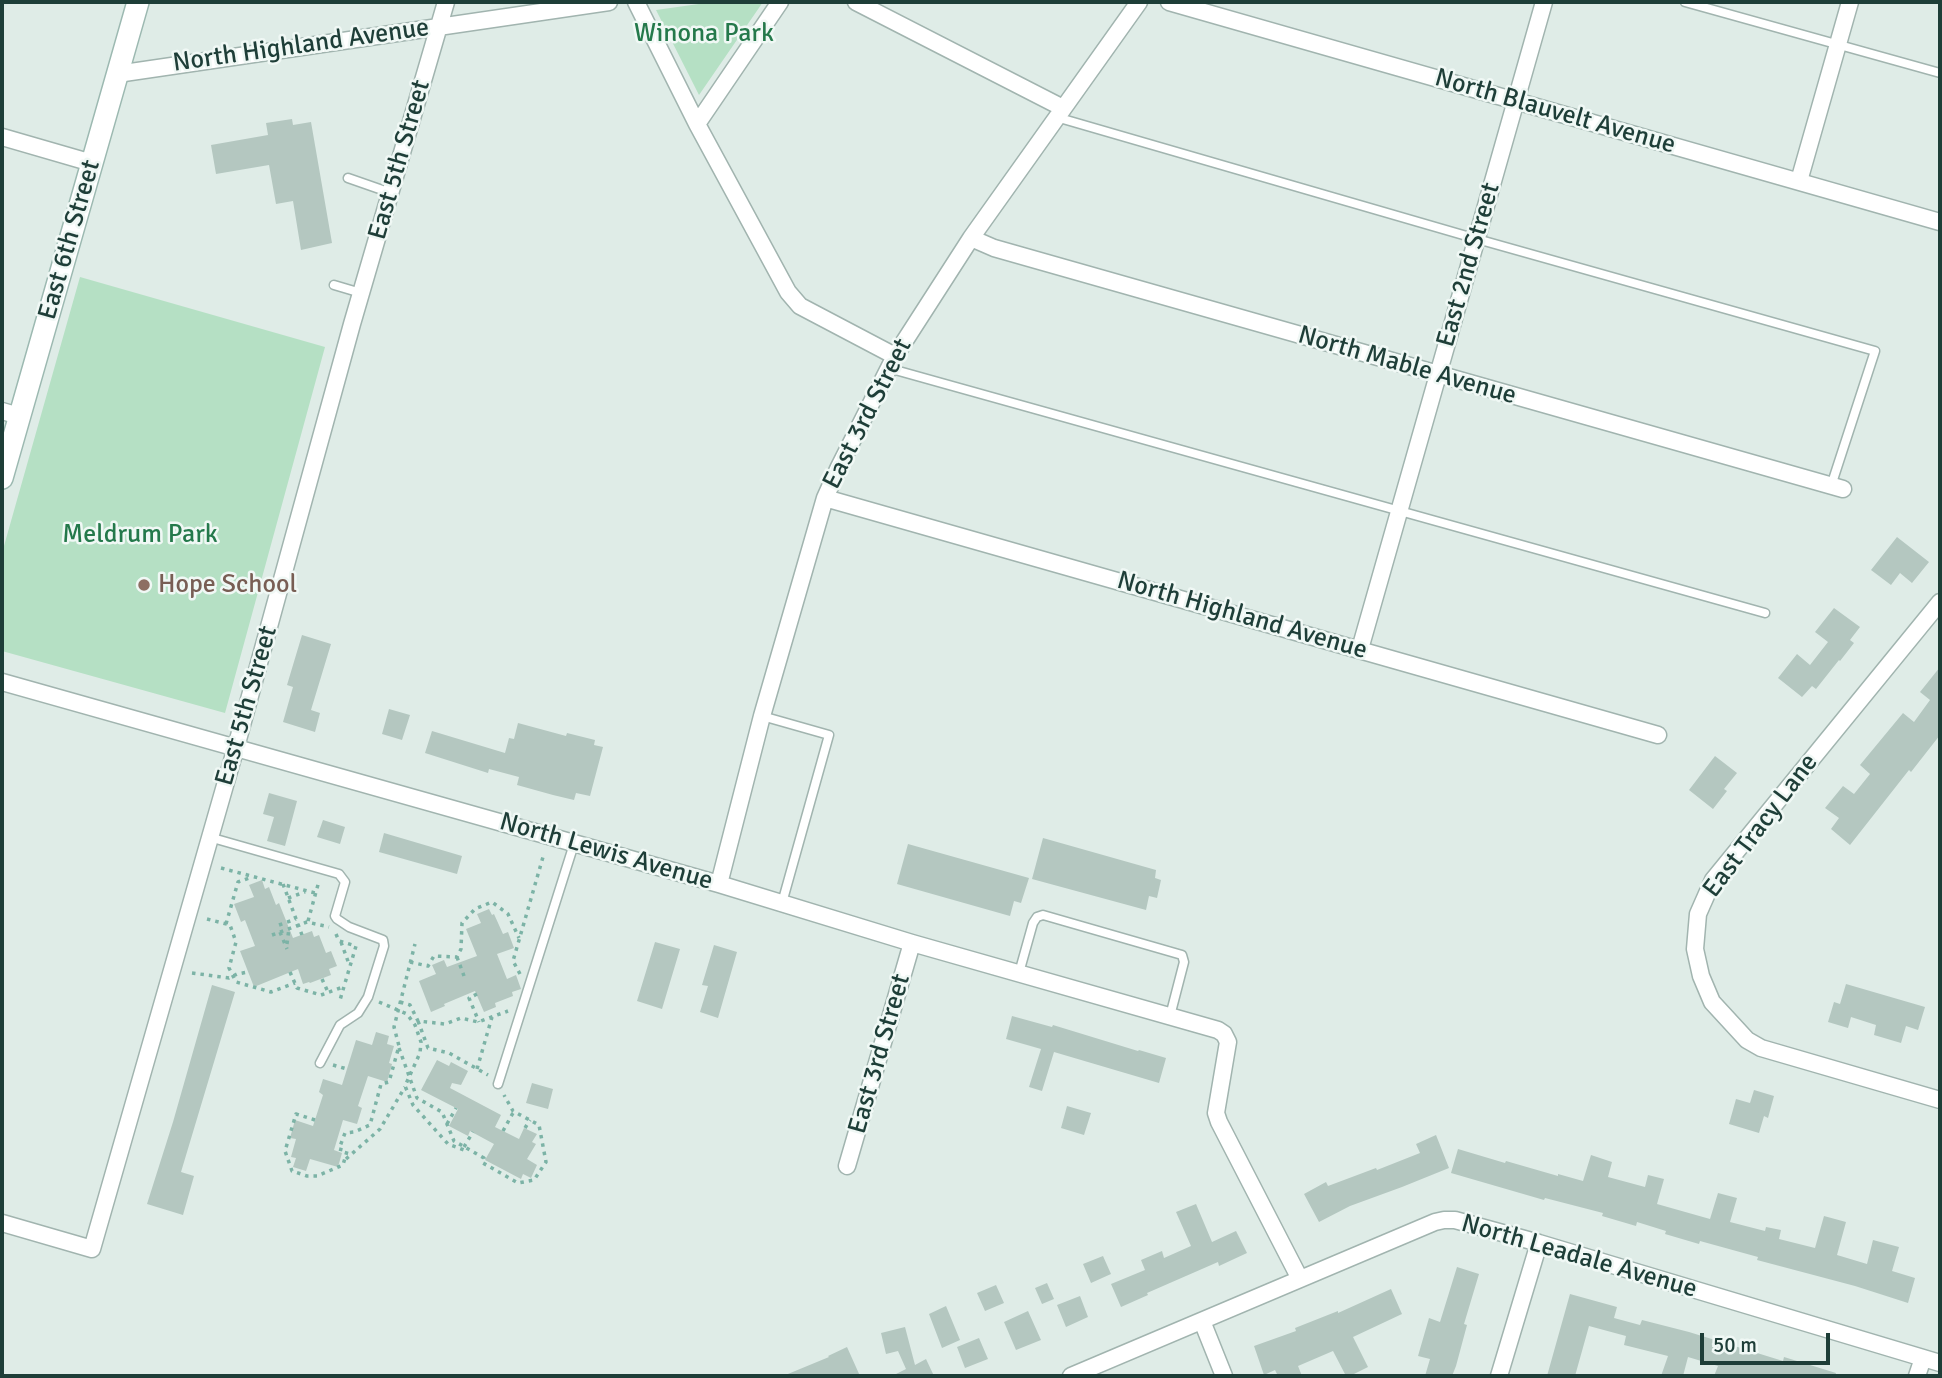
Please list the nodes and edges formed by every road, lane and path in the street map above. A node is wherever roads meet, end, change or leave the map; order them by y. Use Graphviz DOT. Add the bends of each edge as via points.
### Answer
graph roads {
  1 [pos="138,2"];
  2 [pos="446,2"];
  3 [pos="609,2"];
  4 [pos="636,2"];
  5 [pos="780,2"];
  6 [pos="856,2"];
  7 [pos="1139,2"];
  8 [pos="1169,2"];
  9 [pos="1544,2"];
  10 [pos="1685,2"];
  11 [pos="1850,2"];
  12 [pos="439,26"];
  13 [pos="1839,43"];
  14 [pos="1940,73"];
  15 [pos="117,74"];
  16 [pos="1516,101"];
  17 [pos="1060,113"];
  18 [pos="697,124"];
  19 [pos="2,137"];
  20 [pos="92,163"];
  21 [pos="348,178"];
  22 [pos="1799,181"];
  23 [pos="391,192"];
  24 [pos="1940,222"];
  25 [pos="971,238"];
  26 [pos="1476,239"];
  27 [pos="334,285"];
  28 [pos="361,293"];
  29 [pos="891,362"];
  30 [pos="1437,375"];
  31 [pos="11,414"];
  32 [pos="2,478"];
  33 [pos="1837,487"];
  34 [pos="825,498"];
  35 [pos="1399,511"];
  36 [pos="1940,602"];
  37 [pos="1765,613"];
  38 [pos="1360,649"];
  39 [pos="2,682"];
  40 [pos="762,716"];
  41 [pos="1658,735"];
  42 [pos="236,747"];
  43 [pos="209,837"];
  44 [pos="574,844"];
  45 [pos="542,857"];
  46 [pos="221,868"];
  47 [pos="322,869"];
  48 [pos="254,877"];
  49 [pos="283,884"];
  50 [pos="719,884"];
  51 [pos="307,891"];
  52 [pos="315,893"];
  53 [pos="288,898"];
  54 [pos="782,903"];
  55 [pos="207,919"];
  56 [pos="296,919"];
  57 [pos="307,922"];
  58 [pos="226,924"];
  59 [pos="279,925"];
  60 [pos="298,925"];
  61 [pos="289,928"];
  62 [pos="280,932"];
  63 [pos="272,935"];
  64 [pos="302,935"];
  65 [pos="519,938"];
  66 [pos="341,942"];
  67 [pos="912,943"];
  68 [pos="415,944"];
  69 [pos="457,957"];
  70 [pos="410,962"];
  71 [pos="350,966"];
  72 [pos="248,972"];
  73 [pos="290,972"];
  74 [pos="192,973"];
  75 [pos="1019,973"];
  76 [pos="233,975"];
  77 [pos="464,976"];
  78 [pos="322,979"];
  79 [pos="295,983"];
  80 [pos="343,987"];
  81 [pos="529,988"];
  82 [pos="328,992"];
  83 [pos="477,995"];
  84 [pos="368,997"];
  85 [pos="340,1000"];
  86 [pos="400,1002"];
  87 [pos="523,1006"];
  88 [pos="398,1010"];
  89 [pos="1170,1016"];
  90 [pos="492,1017"];
  91 [pos="418,1021"];
  92 [pos="479,1021"];
  93 [pos="399,1048"];
  94 [pos="320,1063"];
  95 [pos="477,1069"];
  96 [pos="409,1077"];
  97 [pos="499,1083"];
  98 [pos="405,1086"];
  99 [pos="1940,1100"];
  100 [pos="456,1108"];
  101 [pos="514,1111"];
  102 [pos="442,1112"];
  103 [pos="451,1116"];
  104 [pos="315,1120"];
  105 [pos="530,1120"];
  106 [pos="447,1124"];
  107 [pos="525,1128"];
  108 [pos="503,1131"];
  109 [pos="472,1132"];
  110 [pos="464,1147"];
  111 [pos="479,1155"];
  112 [pos="344,1161"];
  113 [pos="847,1166"];
  114 [pos="2,1223"];
  115 [pos="1539,1244"];
  116 [pos="1300,1279"];
  117 [pos="1202,1321"];
  118 [pos="1923,1358"];
  119 [pos="1940,1363"];
  120 [pos="1070,1376"];
  121 [pos="1223,1376"];
  122 [pos="1499,1376"];
  123 [pos="1917,1376"];
  1 -- 15 [label="main road, East 6th Street"];
  2 -- 12 [label="street, East 5th Street"];
  3 -- 12 [label="street, North Highland Avenue"];
  4 -- 18 [label="street"];
  5 -- 18 [label="street"];
  6 -- 17 [label="street"];
  7 -- 17 [label="street, East 3rd Street"];
  8 -- 16 [label="street, North Blauvelt Avenue"];
  9 -- 16 [label="street, East 2nd Street"];
  10 -- 13 [label="lane"];
  11 -- 13 [label="street"];
  12 -- 15 [label="street, North Highland Avenue"];
  12 -- 23 [label="street, East 5th Street"];
  13 -- 14 [label="lane"];
  13 -- 22 [label="street"];
  15 -- 20 [label="main road, East 6th Street"];
  16 -- 22 [label="street, North Blauvelt Avenue"];
  16 -- 26 [label="street, East 2nd Street"];
  17 -- 25 [label="street, East 3rd Street"];
  17 -- 26 [label="lane"];
  18 -- 29 [label="street" via="788,292 800,306"];
  19 -- 20 [label="street"];
  20 -- 31 [label="main road, East 6th Street"];
  21 -- 23 [label="lane"];
  22 -- 24 [label="street, North Blauvelt Avenue"];
  23 -- 28 [label="street, East 5th Street"];
  25 -- 29 [label="street, East 3rd Street"];
  25 -- 30 [label="street, North Mable Avenue"];
  26 -- 30 [label="street, East 2nd Street"];
  26 -- 33 [label="lane" via="1875,351"];
  27 -- 28 [label="lane"];
  28 -- 42 [label="street, East 5th Street"];
  29 -- 34 [label="street, East 3rd Street"];
  29 -- 35 [label="lane"];
  30 -- 33 [label="street, North Mable Avenue"];
  30 -- 35 [label="street, East 2nd Street"];
  31 -- 32 [label="main road, East 6th Street"];
  34 -- 38 [label="street, North Highland Avenue"];
  34 -- 40 [label="street, East 3rd Street"];
  35 -- 37 [label="lane"];
  35 -- 38 [label="street, East 2nd Street"];
  36 -- 99 [label="street, East Tracy Lane" via="1713,880 1698,914 1695,949 1712,1003 1747,1040"];
  38 -- 41 [label="street, North Highland Avenue"];
  39 -- 42 [label="street, North Lewis Avenue"];
  40 -- 50 [label="street, East 3rd Street"];
  40 -- 54 [label="lane" via="829,735"];
  42 -- 43 [label="street, East 5th Street"];
  42 -- 44 [label="street, North Lewis Avenue"];
  43 -- 47 [label="lane"];
  43 -- 114 [label="street, East 5th Street" via="92,1249"];
  44 -- 50 [label="street, North Lewis Avenue"];
  44 -- 81 [label="lane"];
  45 -- 65 [label="path"];
  46 -- 48 [label="path"];
  47 -- 52 [label="path"];
  47 -- 84 [label="lane" via="339,874 345,882 337,919 383,940"];
  48 -- 49 [label="path"];
  48 -- 58 [label="path" via="238,882"];
  49 -- 51 [label="path"];
  49 -- 53 [label="path"];
  50 -- 54 [label="street, North Lewis Avenue"];
  51 -- 52 [label="path"];
  51 -- 53 [label="path"];
  52 -- 57 [label="path"];
  53 -- 56 [label="path"];
  54 -- 67 [label="street, North Lewis Avenue"];
  55 -- 58 [label="path"];
  56 -- 59 [label="path"];
  56 -- 60 [label="path"];
  57 -- 60 [label="path"];
  57 -- 66 [label="path" via="334,928"];
  58 -- 76 [label="path" via="236,942 229,968"];
  60 -- 61 [label="path"];
  60 -- 64 [label="path"];
  61 -- 62 [label="path"];
  61 -- 62 [label="path" via="287,948"];
  62 -- 63 [label="path"];
  65 -- 69 [label="path" via="508,914 492,902 475,909 462,923"];
  65 -- 81 [label="path" via="513,961"];
  66 -- 71 [label="path"];
  66 -- 71 [label="path" via="356,946"];
  67 -- 75 [label="street, North Lewis Avenue"];
  67 -- 113 [label="street, East 3rd Street"];
  68 -- 70 [label="path"];
  69 -- 70 [label="path" via="434,957 428,966"];
  69 -- 77 [label="path"];
  70 -- 86 [label="path"];
  71 -- 80 [label="path"];
  72 -- 76 [label="path"];
  73 -- 79 [label="path"];
  74 -- 76 [label="path"];
  75 -- 89 [label="street, North Lewis Avenue"];
  75 -- 89 [label="lane" via="1033,923 1043,915 1182,955"];
  76 -- 79 [label="path" via="236,982 271,992"];
  78 -- 82 [label="path"];
  79 -- 82 [label="path" via="297,988 321,995"];
  80 -- 82 [label="path"];
  80 -- 85 [label="path"];
  81 -- 87 [label="lane"];
  83 -- 92 [label="path" via="469,999"];
  84 -- 88 [label="path"];
  84 -- 94 [label="lane" via="358,1013 340,1025"];
  86 -- 88 [label="path"];
  86 -- 91 [label="path" via="410,1005"];
  87 -- 90 [label="path"];
  87 -- 97 [label="lane"];
  88 -- 93 [label="path" via="394,1027"];
  88 -- 96 [label="path" via="415,1025 421,1042"];
  89 -- 116 [label="street, North Lewis Avenue" via="1209,1026 1224,1034 1228,1042 1216,1112 1219,1122"];
  90 -- 92 [label="path"];
  90 -- 95 [label="path"];
  91 -- 92 [label="path"];
  91 -- 95 [label="path" via="428,1048 449,1053"];
  93 -- 96 [label="path"];
  93 -- 112 [label="path" via="370,1125 345,1133 339,1149 347,1151"];
  95 -- 97 [label="path"];
  96 -- 98 [label="path"];
  96 -- 102 [label="path" via="417,1098"];
  97 -- 101 [label="path"];
  98 -- 111 [label="path" via="413,1105 448,1144"];
  98 -- 112 [label="path" via="380,1129"];
  100 -- 103 [label="path"];
  101 -- 105 [label="path"];
  101 -- 108 [label="path"];
  102 -- 103 [label="path"];
  102 -- 106 [label="path"];
  103 -- 106 [label="path"];
  104 -- 112 [label="path" via="296,1114 285,1152 292,1171 317,1176"];
  105 -- 107 [label="path"];
  105 -- 111 [label="path" via="539,1125 546,1162 534,1180 518,1183 483,1163"];
  106 -- 110 [label="path" via="454,1141"];
  109 -- 110 [label="path"];
  110 -- 111 [label="path"];
  115 -- 116 [label="street, North Leadale Avenue" via="1444,1220"];
  115 -- 118 [label="street, North Leadale Avenue"];
  115 -- 122 [label="street"];
  116 -- 117 [label="street, North Leadale Avenue"];
  117 -- 120 [label="street, North Leadale Avenue"];
  117 -- 121 [label="street"];
  118 -- 119 [label="street, North Leadale Avenue"];
  118 -- 123 [label="street"];
}
